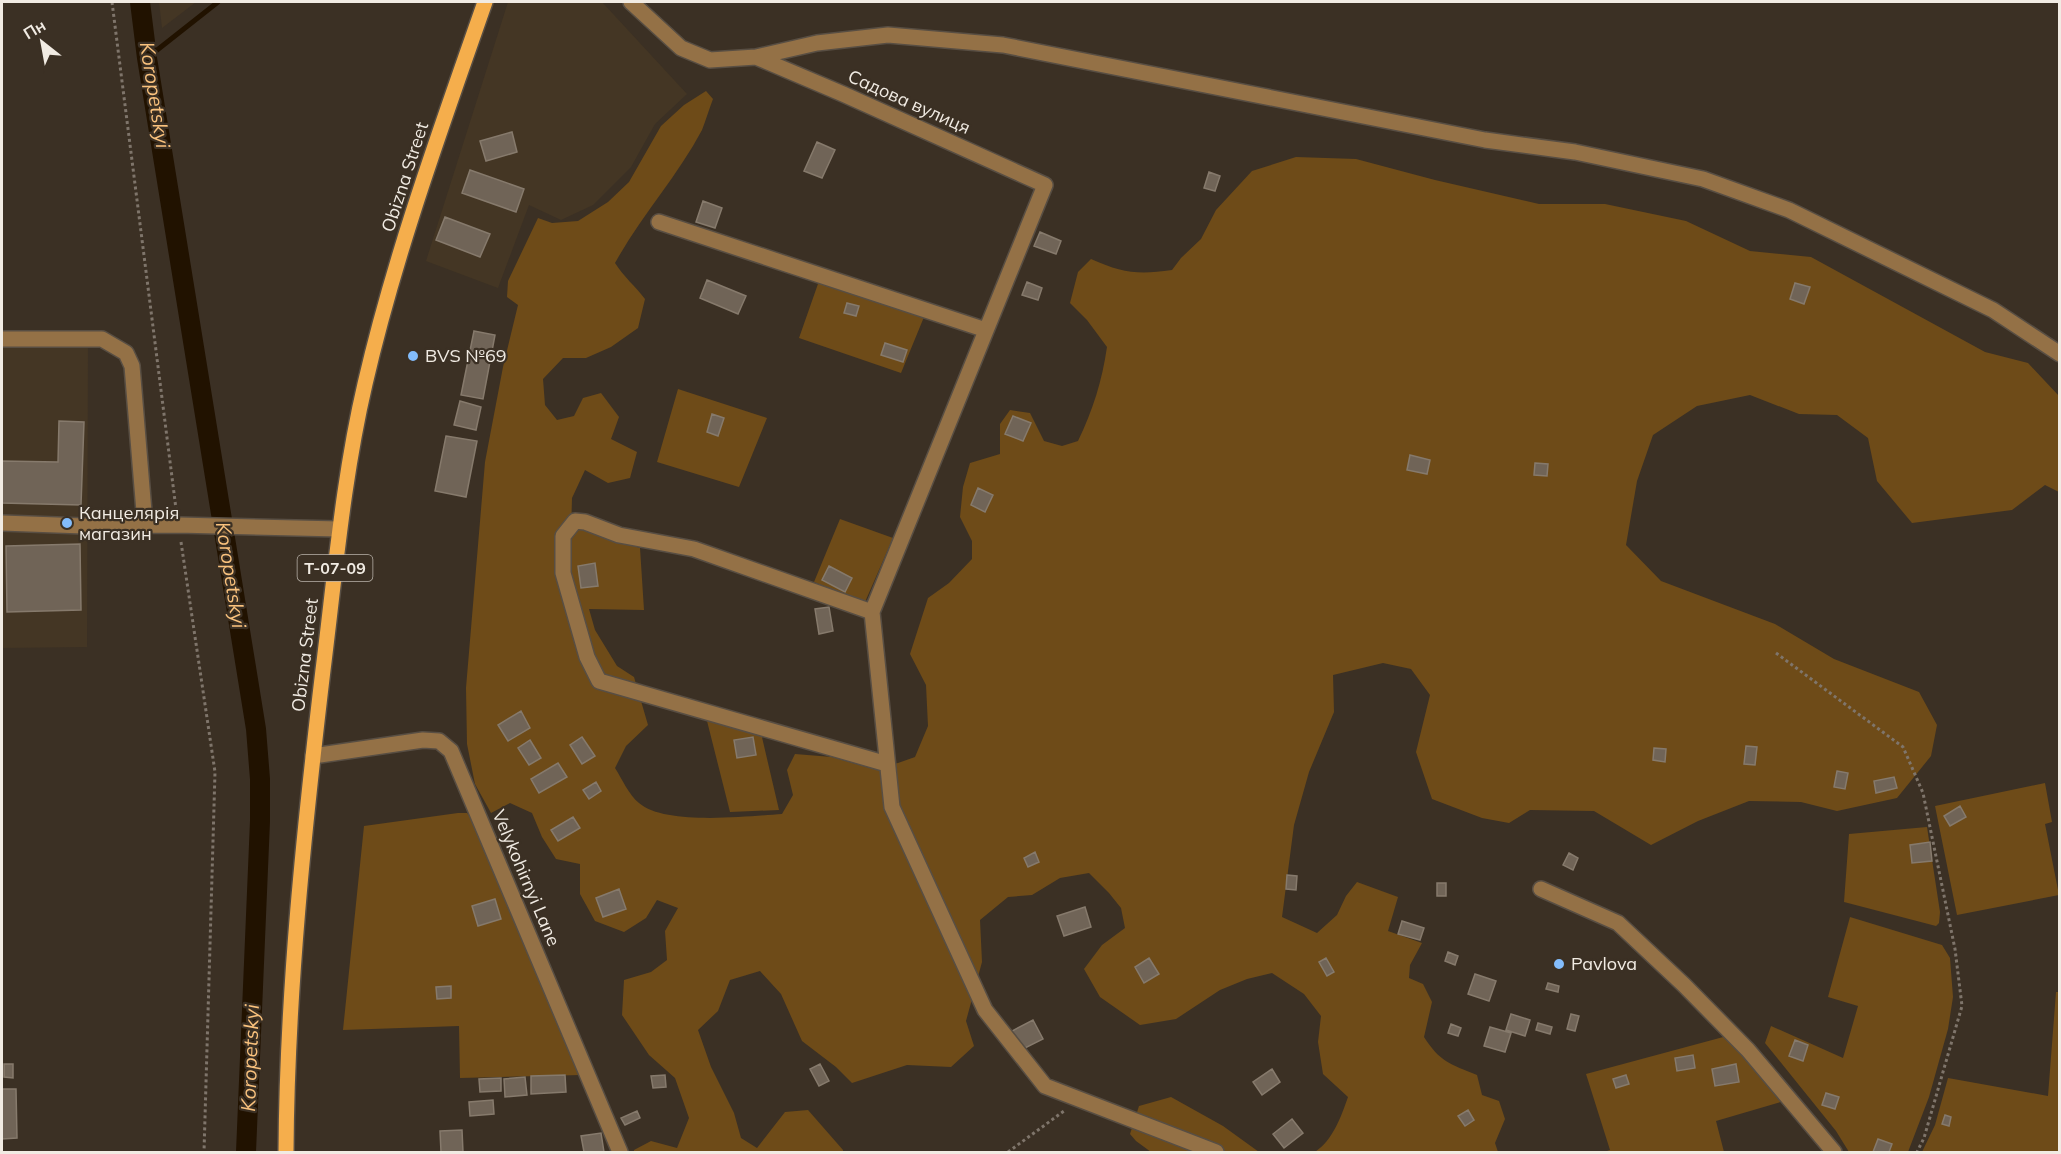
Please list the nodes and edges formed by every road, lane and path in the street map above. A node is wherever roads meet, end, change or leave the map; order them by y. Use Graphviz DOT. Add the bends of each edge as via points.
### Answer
graph roads {
  1 [pos="112,2"];
  2 [pos="485,2"];
  3 [pos="631,2"];
  4 [pos="756,57"];
  5 [pos="659,222"];
  6 [pos="986,330"];
  7 [pos="2,339"];
  8 [pos="2060,354"];
  9 [pos="2,523"];
  10 [pos="145,524"];
  11 [pos="178,525"];
  12 [pos="339,530"];
  13 [pos="872,612"];
  14 [pos="1776,653"];
  15 [pos="313,756"];
  16 [pos="887,764"];
  17 [pos="1541,889"];
  18 [pos="1080,1100"];
  19 [pos="204,1152"];
  20 [pos="286,1152"];
  21 [pos="620,1152"];
  22 [pos="1008,1152"];
  23 [pos="1216,1152"];
  24 [pos="1834,1152"];
  25 [pos="1917,1152"];
  1 -- 11 [label="path"];
  2 -- 12 [label="main road, Obizna Street / Т-07-09" via="425,176 365,383"];
  3 -- 4 [label="street" via="681,48 710,60"];
  4 -- 6 [label="street, Садова вулиця" via="1045,185"];
  4 -- 8 [label="street" via="817,43 888,34 1003,45 1703,179 1800,215 1993,310"];
  5 -- 6 [label="street"];
  6 -- 13 [label="street"];
  7 -- 10 [label="street" via="102,339 126,352 132,366"];
  9 -- 10 [label="street"];
  10 -- 11 [label="street"];
  11 -- 12 [label="street"];
  11 -- 19 [label="path" via="214,772"];
  12 -- 15 [label="main road, Obizna Street / Т-07-09"];
  13 -- 16 [label="street"];
  13 -- 16 [label="street" via="694,549 619,535 585,522 575,521 563,536 563,573 587,657 599,681"];
  14 -- 25 [label="path" via="1903,747 1923,793 1955,949 1962,1005"];
  15 -- 20 [label="main road, Obizna Street / Т-07-09" via="296,930"];
  15 -- 21 [label="street, Velykohirnyi Lane" via="423,740 439,741 451,751"];
  16 -- 18 [label="street" via="892,807 985,1010 1045,1086"];
  17 -- 24 [label="street" via="1618,922 1748,1050"];
  18 -- 22 [label="path"];
  18 -- 23 [label="street"];
}
